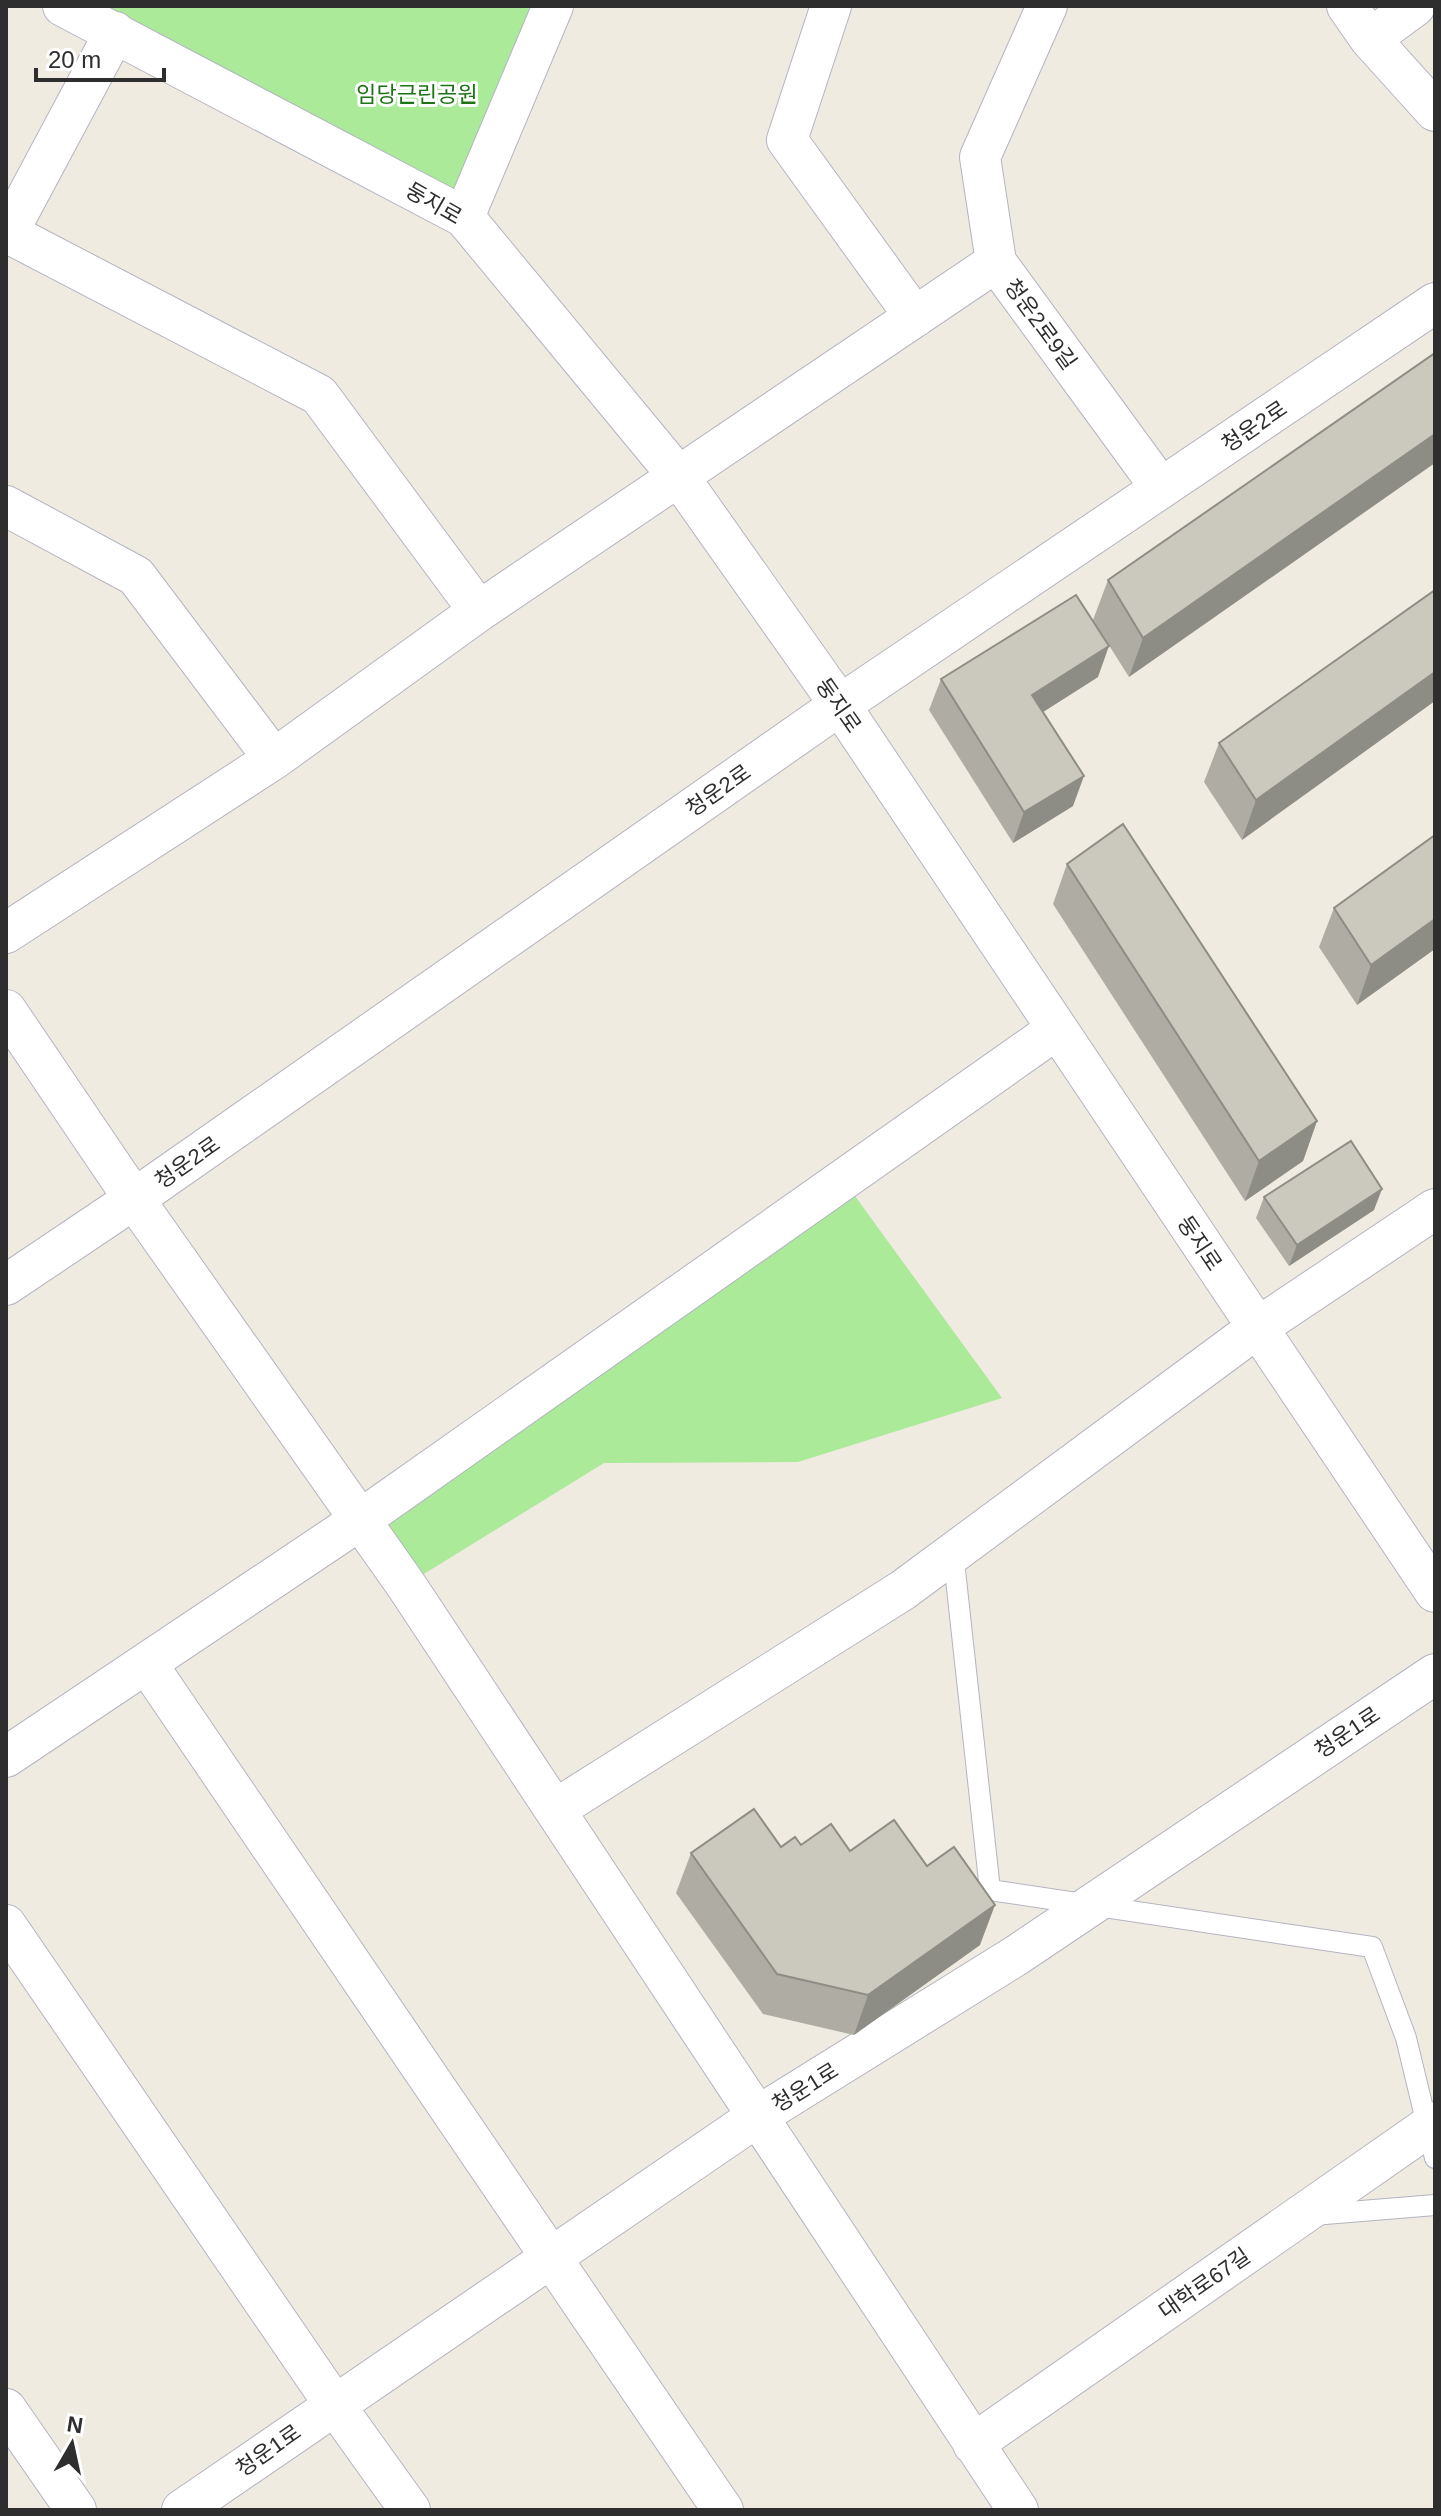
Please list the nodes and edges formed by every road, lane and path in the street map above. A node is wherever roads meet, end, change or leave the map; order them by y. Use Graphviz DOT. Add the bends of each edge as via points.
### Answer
graph roads {
  1 [pos="63,6"];
  2 [pos="553,6"];
  3 [pos="831,6"];
  4 [pos="1047,6"];
  5 [pos="1347,6"];
  6 [pos="1415,6"];
  7 [pos="115,32"];
  8 [pos="1370,39"];
  9 [pos="1435,111"];
  10 [pos="464,217"];
  11 [pos="7,234"];
  12 [pos="996,262"];
  13 [pos="1435,303"];
  14 [pos="915,317"];
  15 [pos="679,477"];
  16 [pos="1161,488"];
  17 [pos="6,506"];
  18 [pos="479,611"];
  19 [pos="840,705"];
  20 [pos="274,759"];
  21 [pos="6,933"];
  22 [pos="6,1010"];
  23 [pos="1057,1029"];
  24 [pos="134,1199"];
  25 [pos="1435,1209"];
  26 [pos="6,1285"];
  27 [pos="1257,1328"];
  28 [pos="360,1520"];
  29 [pos="953,1552"];
  30 [pos="1435,1592"];
  31 [pos="147,1664"];
  32 [pos="1435,1674"];
  33 [pos="6,1757"];
  34 [pos="556,1809"];
  35 [pos="1091,1905"];
  36 [pos="6,1925"];
  37 [pos="758,2116"];
  38 [pos="1432,2136"];
  39 [pos="1435,2205"];
  40 [pos="1301,2216"];
  41 [pos="552,2256"];
  42 [pos="334,2404"];
  43 [pos="6,2409"];
  44 [pos="973,2444"];
  45 [pos="76,2510"];
  46 [pos="182,2510"];
  47 [pos="410,2510"];
  48 [pos="723,2510"];
  49 [pos="1018,2510"];
  1 -- 7 [label="street, 둥지로"];
  2 -- 10 [label="street"];
  3 -- 14 [label="street" via="787,140"];
  4 -- 12 [label="street, 청운2로9길" via="980,157"];
  5 -- 8 [label="street"];
  6 -- 8 [label="street"];
  7 -- 10 [label="street, 둥지로"];
  7 -- 11 [label="street"];
  8 -- 9 [label="street"];
  10 -- 15 [label="street, 둥지로"];
  11 -- 18 [label="street" via="319,395"];
  12 -- 14 [label="street"];
  12 -- 16 [label="street, 청운2로9길"];
  13 -- 16 [label="street, 청운2로"];
  14 -- 15 [label="street"];
  15 -- 18 [label="street"];
  15 -- 19 [label="street, 둥지로"];
  16 -- 19 [label="street, 청운2로"];
  17 -- 20 [label="street" via="136,576"];
  18 -- 20 [label="street"];
  19 -- 23 [label="street, 둥지로"];
  19 -- 24 [label="street, 청운2로"];
  20 -- 21 [label="street"];
  22 -- 24 [label="street"];
  23 -- 27 [label="street, 둥지로"];
  23 -- 28 [label="street"];
  24 -- 26 [label="street, 청운2로"];
  24 -- 28 [label="street"];
  25 -- 27 [label="street"];
  27 -- 29 [label="street"];
  27 -- 30 [label="street, 둥지로"];
  28 -- 31 [label="street"];
  28 -- 34 [label="street"];
  29 -- 34 [label="street" via="903,1590"];
  29 -- 35 [label="lane" via="990,1890"];
  31 -- 33 [label="street"];
  31 -- 41 [label="street"];
  32 -- 35 [label="street, 청운1로"];
  34 -- 37 [label="street"];
  35 -- 37 [label="street, 청운1로"];
  35 -- 38 [label="lane" via="1372,1947 1406,2038"];
  36 -- 42 [label="street"];
  37 -- 41 [label="street, 청운1로"];
  37 -- 44 [label="street"];
  38 -- 40 [label="street, 대학로67길"];
  39 -- 40 [label="lane"];
  40 -- 44 [label="street, 대학로67길"];
  41 -- 42 [label="street, 청운1로"];
  41 -- 48 [label="street"];
  42 -- 46 [label="street, 청운1로"];
  42 -- 47 [label="street"];
  43 -- 45 [label="street"];
  44 -- 49 [label="street"];
}
